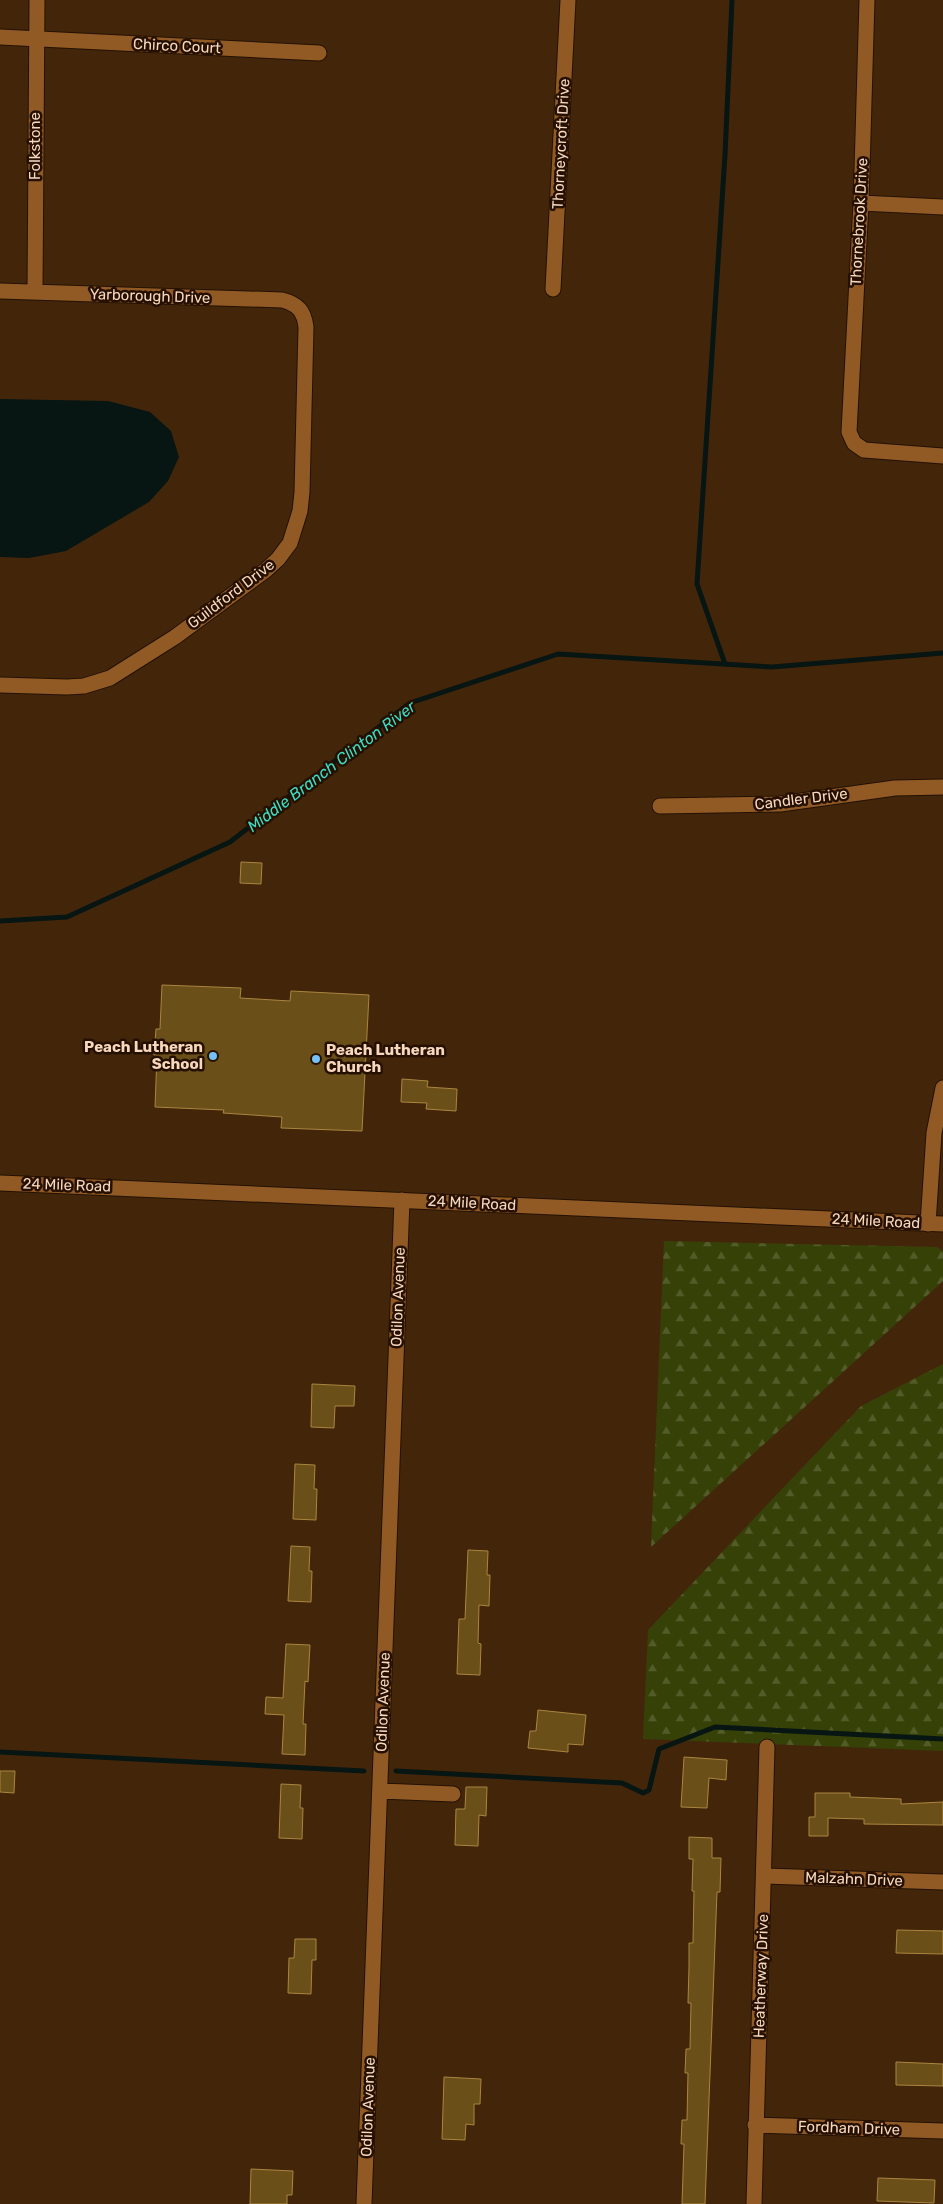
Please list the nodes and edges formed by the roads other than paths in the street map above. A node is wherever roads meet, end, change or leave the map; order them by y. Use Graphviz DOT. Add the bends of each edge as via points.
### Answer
graph roads {
  1 [pos="37,0"];
  2 [pos="568,0"];
  3 [pos="867,0"];
  4 [pos="0,37"];
  5 [pos="36,38"];
  6 [pos="319,53"];
  7 [pos="861,203"];
  8 [pos="943,207"];
  9 [pos="553,289"];
  10 [pos="0,291"];
  11 [pos="35,292"];
  12 [pos="298,306"];
  13 [pos="943,456"];
  14 [pos="0,685"];
  15 [pos="943,787"];
  16 [pos="660,806"];
  17 [pos="943,1088"];
  18 [pos="0,1183"];
  19 [pos="402,1200"];
  20 [pos="936,1224"];
  21 [pos="768,1747"];
  22 [pos="380,1791"];
  23 [pos="453,1794"];
  24 [pos="765,1876"];
  25 [pos="943,1882"];
  26 [pos="755,2125"];
  27 [pos="943,2131"];
  28 [pos="364,2204"];
  29 [pos="754,2204"];
  1 -- 5 [label="street, Folkstone"];
  2 -- 9 [label="street, Thorneycroft Drive"];
  3 -- 7 [label="street, Thornebrook Drive"];
  4 -- 5 [label="street, Chirco Court"];
  5 -- 6 [label="street, Chirco Court"];
  5 -- 11 [label="street, Folkstone"];
  7 -- 8 [label="street"];
  7 -- 13 [label="street, Thornebrook Drive" via="849,432 854,443 864,450"];
  10 -- 11 [label="street, Yarborough Drive"];
  11 -- 12 [label="street, Yarborough Drive" via="282,300"];
  12 -- 14 [label="street, Guildford Drive" via="306,327 302,492 290,543 278,559 175,637 110,678 84,686"];
  15 -- 16 [label="street, Candler Drive" via="894,788 780,804"];
  17 -- 20 [label="street" via="934,1133"];
  18 -- 19 [label="street, 24 Mile Road"];
  19 -- 20 [label="street, 24 Mile Road"];
  19 -- 22 [label="street, Odilon Avenue"];
  21 -- 24 [label="street, Heatherway Drive"];
  22 -- 23 [label="street"];
  22 -- 28 [label="street, Odilon Avenue"];
  24 -- 25 [label="street, Malzahn Drive"];
  24 -- 26 [label="street, Heatherway Drive"];
  26 -- 27 [label="street, Fordham Drive"];
  26 -- 29 [label="street, Heatherway Drive"];
}
